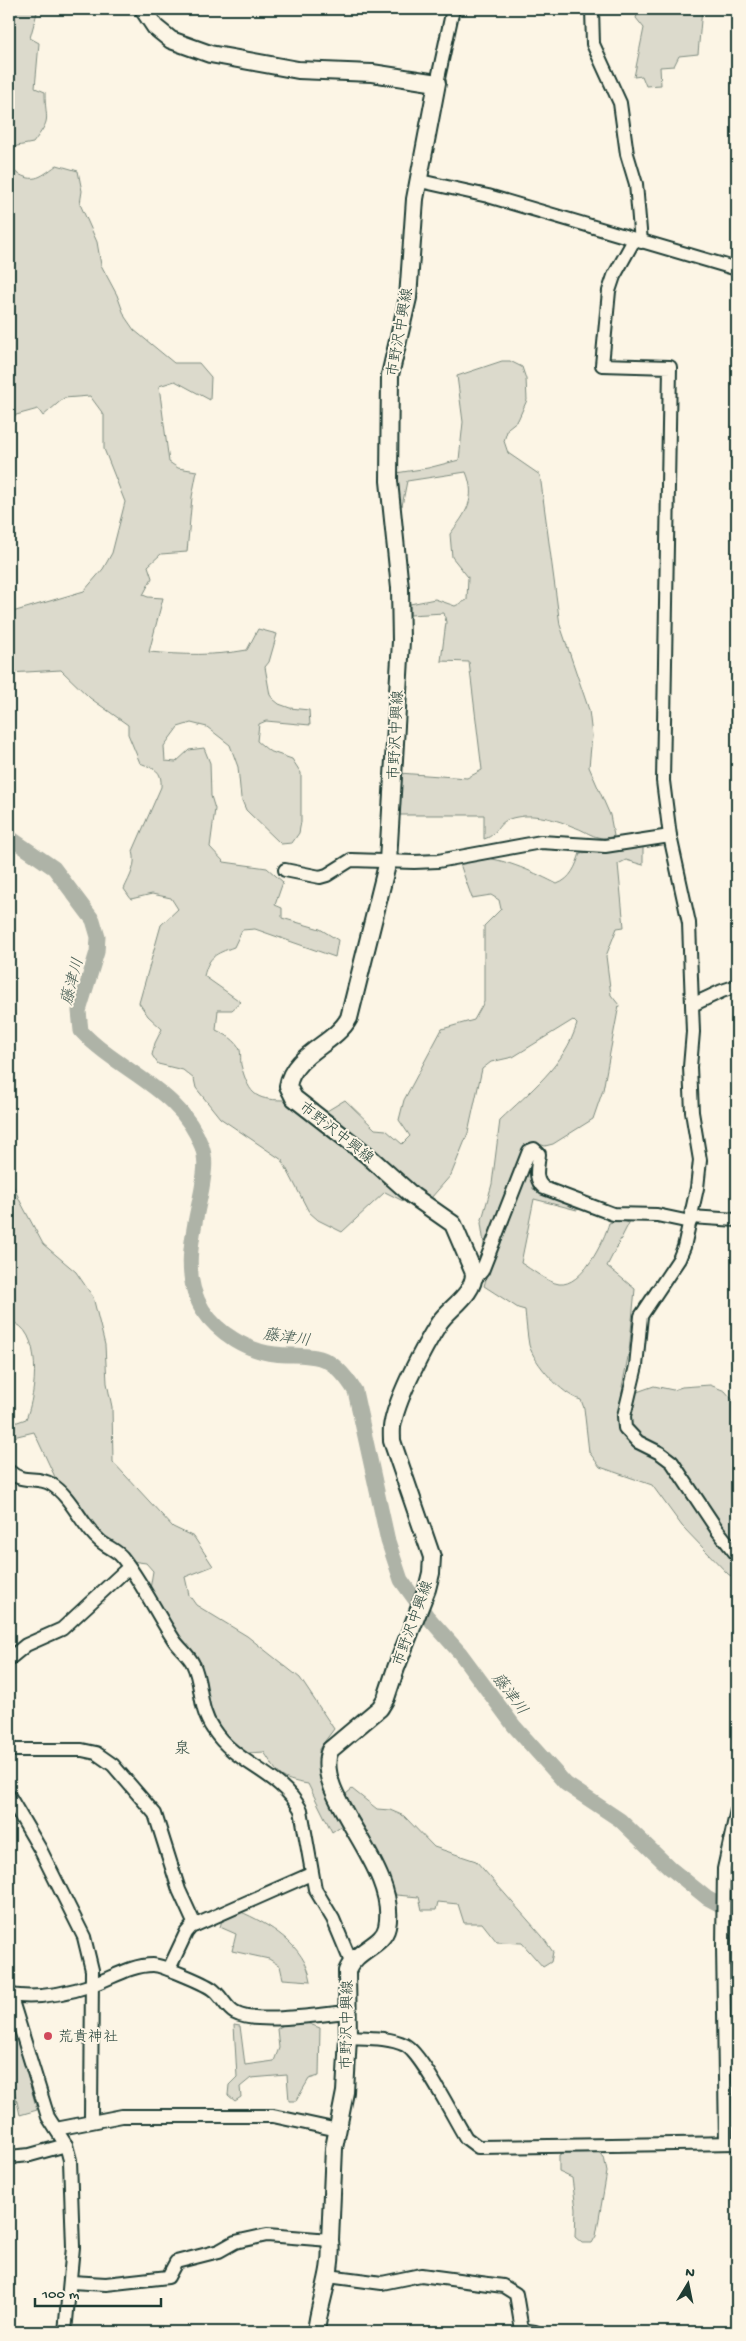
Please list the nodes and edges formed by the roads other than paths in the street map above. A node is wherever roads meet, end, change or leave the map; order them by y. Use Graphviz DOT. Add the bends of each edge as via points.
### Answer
graph roads {
  1 [pos="143,9"];
  2 [pos="453,9"];
  3 [pos="592,9"];
  4 [pos="437,83"];
  5 [pos="420,181"];
  6 [pos="637,241"];
  7 [pos="737,269"];
  8 [pos="670,836"];
  9 [pos="388,861"];
  10 [pos="285,870"];
  11 [pos="737,986"];
  12 [pos="692,1005"];
  13 [pos="690,1219"];
  14 [pos="737,1220"];
  15 [pos="474,1280"];
  16 [pos="9,1471"];
  17 [pos="737,1555"];
  18 [pos="129,1567"];
  19 [pos="9,1659"];
  20 [pos="9,1750"];
  21 [pos="9,1796"];
  22 [pos="737,1810"];
  23 [pos="311,1874"];
  24 [pos="195,1925"];
  25 [pos="351,1962"];
  26 [pos="169,1969"];
  27 [pos="91,1985"];
  28 [pos="9,1993"];
  29 [pos="348,2012"];
  30 [pos="348,2037"];
  31 [pos="92,2120"];
  32 [pos="56,2129"];
  33 [pos="338,2130"];
  34 [pos="731,2143"];
  35 [pos="66,2146"];
  36 [pos="9,2157"];
  37 [pos="330,2240"];
  38 [pos="328,2276"];
  39 [pos="71,2282"];
  40 [pos="65,2332"];
  41 [pos="316,2332"];
  42 [pos="535,2332"];
  1 -- 4 [label="main road" via="155,27 171,40 210,54 298,70 372,73"];
  2 -- 4 [label="street"];
  3 -- 6 [label="street" via="593,44 620,103 627,154 636,184"];
  4 -- 5 [label="main road, 市野沢中興線"];
  5 -- 6 [label="street" via="488,196"];
  5 -- 9 [label="main road, 市野沢中興線" via="412,226 408,298 390,375 389,481 400,588 401,641"];
  6 -- 7 [label="street"];
  6 -- 8 [label="street" via="614,276 609,291 602,365 670,367 663,781"];
  8 -- 9 [label="street" via="605,846 541,842 438,861"];
  8 -- 12 [label="street" via="689,923"];
  9 -- 10 [label="street" via="351,860 320,877"];
  9 -- 15 [label="main road, 市野沢中興線" via="349,1018 339,1033 311,1053 292,1074 288,1086 294,1098 367,1154 413,1196 453,1224"];
  11 -- 12 [label="street"];
  12 -- 13 [label="street" via="692,1112 700,1160"];
  13 -- 14 [label="street"];
  13 -- 15 [label="street" via="612,1214 544,1188 536,1178 539,1154 534,1149 526,1158 482,1270"];
  13 -- 17 [label="street" via="679,1259 641,1316 636,1366 624,1416 625,1428 638,1442 672,1462"];
  15 -- 25 [label="main road, 市野沢中興線" via="440,1323 392,1423 392,1441 432,1557 427,1589 386,1698 380,1708 330,1750 326,1759 337,1796 374,1863 389,1904 387,1930 383,1937"];
  16 -- 18 [label="street" via="22,1480 42,1480 59,1491 100,1541 120,1555"];
  18 -- 19 [label="street" via="62,1629 32,1642"];
  18 -- 23 [label="street" via="175,1642 194,1666 201,1703 212,1729 233,1752 280,1782 295,1801 302,1816"];
  20 -- 24 [label="street" via="82,1750 96,1753 113,1765 155,1814 179,1890"];
  21 -- 27 [label="street" via="84,1937 92,1970"];
  22 -- 34 [label="street" via="724,1869"];
  23 -- 24 [label="street"];
  23 -- 25 [label="street" via="315,1889 333,1919"];
  24 -- 26 [label="street" via="186,1933"];
  25 -- 29 [label="main road, 市野沢中興線" via="347,1971"];
  26 -- 27 [label="street" via="140,1966"];
  26 -- 29 [label="street" via="212,1989 234,2013 252,2019"];
  27 -- 28 [label="street" via="29,1998"];
  27 -- 31 [label="street"];
  28 -- 32 [label="street" via="28,2060 48,2117"];
  29 -- 30 [label="main road, 市野沢中興線"];
  30 -- 33 [label="main road, 市野沢中興線" via="345,2092"];
  30 -- 34 [label="street" via="406,2045 419,2059 466,2138 478,2147"];
  31 -- 32 [label="street"];
  31 -- 33 [label="street" via="122,2116 272,2116"];
  32 -- 35 [label="street"];
  33 -- 37 [label="main road, 市野沢中興線" via="334,2148"];
  35 -- 36 [label="street"];
  35 -- 39 [label="street" via="70,2160 73,2227"];
  37 -- 38 [label="main road, 市野沢中興線" via="332,2254"];
  37 -- 39 [label="street" via="267,2235 176,2262 168,2277 106,2284"];
  38 -- 41 [label="main road, 市野沢中興線"];
  38 -- 42 [label="street" via="382,2283 421,2275 503,2286 516,2294 522,2330"];
  39 -- 40 [label="street"];
}
